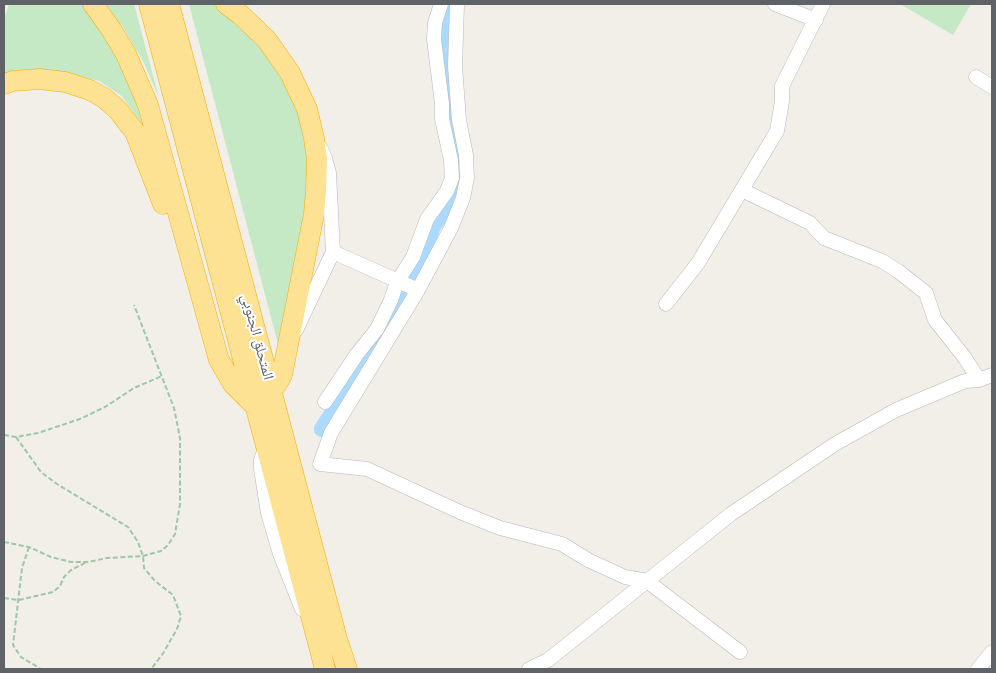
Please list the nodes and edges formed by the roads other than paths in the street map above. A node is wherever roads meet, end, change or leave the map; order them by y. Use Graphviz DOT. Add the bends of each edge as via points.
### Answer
graph roads {
  1 [pos="93,4"];
  2 [pos="148,4"];
  3 [pos="226,4"];
  4 [pos="441,4"];
  5 [pos="456,4"];
  6 [pos="775,4"];
  7 [pos="823,4"];
  8 [pos="170,10"];
  9 [pos="816,20"];
  10 [pos="976,77"];
  11 [pos="4,84"];
  12 [pos="992,87"];
  13 [pos="314,138"];
  14 [pos="742,190"];
  15 [pos="333,252"];
  16 [pos="191,264"];
  17 [pos="397,282"];
  18 [pos="418,290"];
  19 [pos="666,304"];
  20 [pos="288,341"];
  21 [pos="992,375"];
  22 [pos="979,380"];
  23 [pos="271,389"];
  24 [pos="252,400"];
  25 [pos="325,402"];
  26 [pos="647,581"];
  27 [pos="740,652"];
  28 [pos="992,652"];
  29 [pos="325,669"];
  30 [pos="347,669"];
  31 [pos="529,669"];
  32 [pos="978,669"];
  1 -- 16 [label="highway" via="126,54 148,105"];
  2 -- 24 [label="highway, المتحلق الجنوبي"];
  3 -- 13 [label="highway" via="253,26 279,56 307,109"];
  4 -- 17 [label="street" via="434,39 452,178 427,219 413,257"];
  5 -- 18 [label="street" via="455,66 467,178 451,228"];
  6 -- 9 [label="street"];
  7 -- 9 [label="street"];
  8 -- 23 [label="highway, المتحلق الجنوبي"];
  9 -- 14 [label="street" via="782,86 777,131"];
  10 -- 12 [label="street"];
  11 -- 16 [label="highway" via="39,79 65,82 90,90 117,108 140,143 171,226"];
  13 -- 15 [label="street" via="329,173"];
  13 -- 20 [label="highway" via="314,214"];
  14 -- 19 [label="street" via="698,263"];
  14 -- 22 [label="street" via="810,223 824,238 882,261 926,293 935,320"];
  15 -- 17 [label="street"];
  15 -- 20 [label="street" via="303,317"];
  16 -- 24 [label="highway" via="219,360 234,384"];
  17 -- 18 [label="street"];
  17 -- 25 [label="street" via="377,328"];
  18 -- 26 [label="street" via="331,434 320,464 367,469 500,528 562,544 625,577"];
  20 -- 23 [label="highway" via="282,375"];
  21 -- 22 [label="street"];
  22 -- 26 [label="street" via="965,381 896,410 836,444 731,514"];
  23 -- 24 [label="highway"];
  23 -- 30 [label="highway, المتحلق الجنوبي"];
  24 -- 29 [label="highway, المتحلق الجنوبي"];
  26 -- 27 [label="street"];
  26 -- 31 [label="street" via="548,660"];
  28 -- 32 [label="street"];
}
